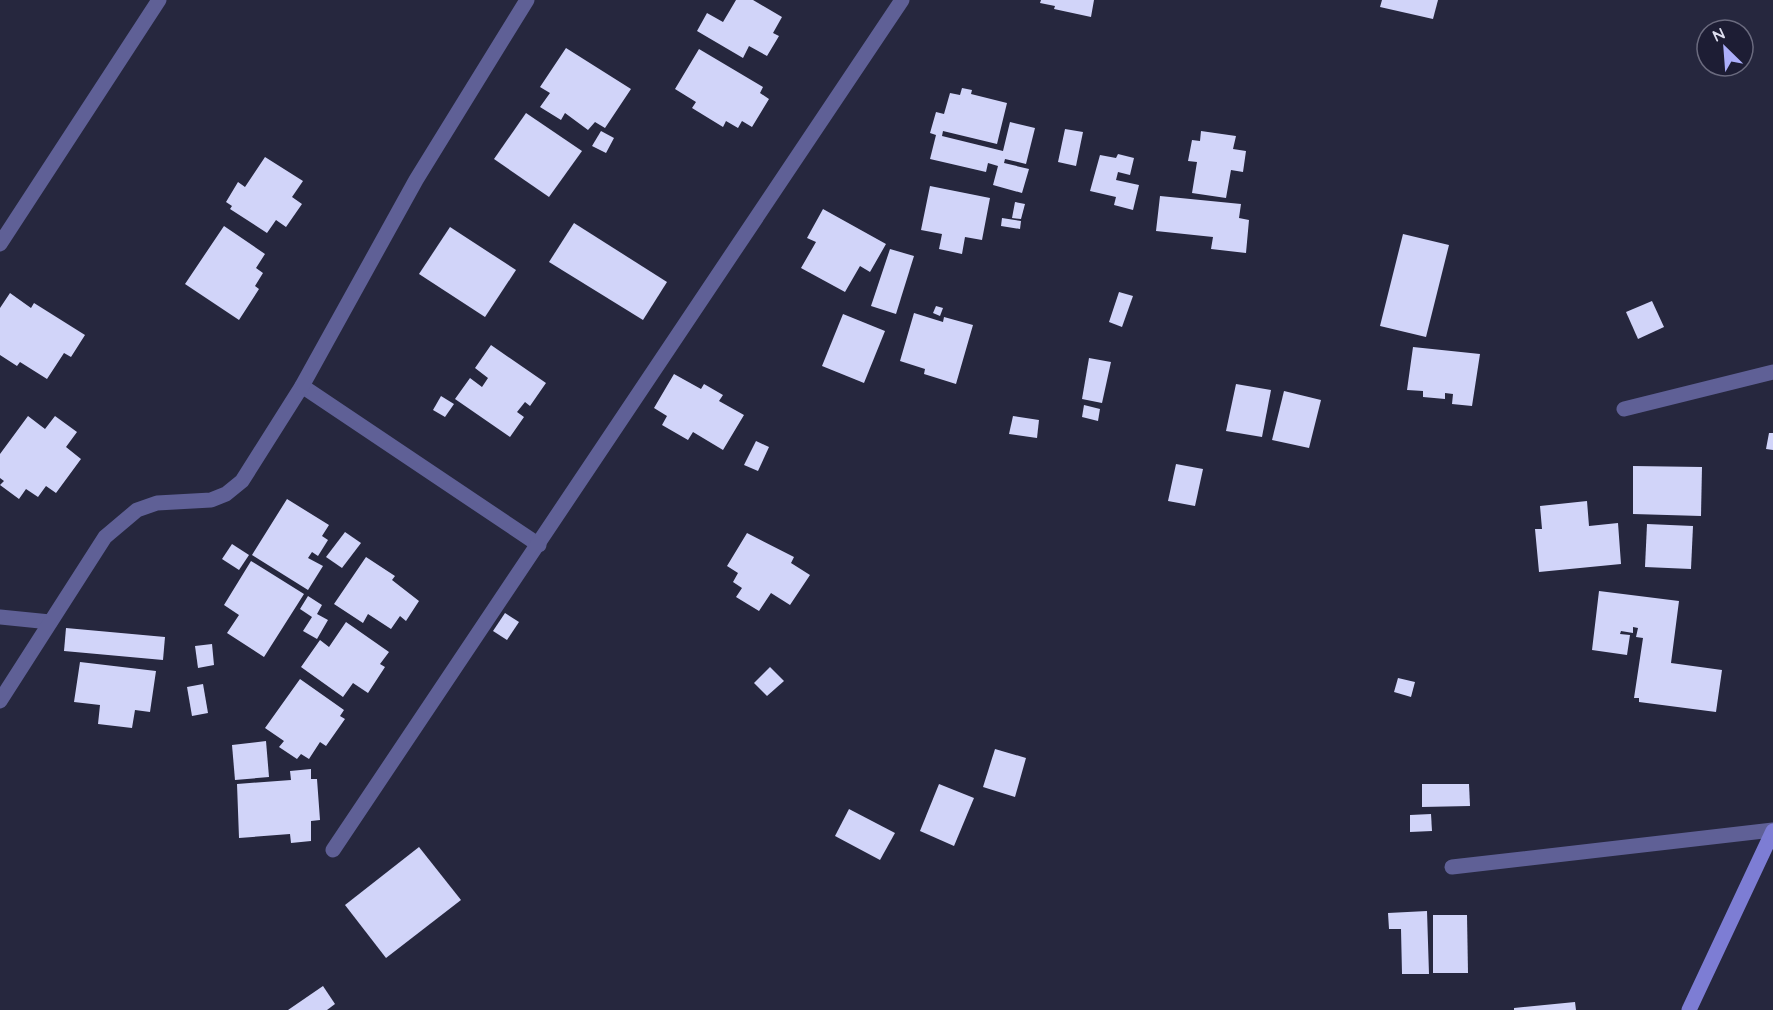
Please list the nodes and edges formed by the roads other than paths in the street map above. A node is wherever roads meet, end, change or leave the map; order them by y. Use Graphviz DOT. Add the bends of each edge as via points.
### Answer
graph roads {
  1 [pos="159,0"];
  2 [pos="527,0"];
  3 [pos="902,0"];
  4 [pos="0,244"];
  5 [pos="1773,372"];
  6 [pos="302,386"];
  7 [pos="1624,409"];
  8 [pos="539,545"];
  9 [pos="0,617"];
  10 [pos="50,622"];
  11 [pos="0,701"];
  12 [pos="1773,831"];
  13 [pos="333,850"];
  14 [pos="1452,867"];
  15 [pos="1689,1010"];
  1 -- 4 [label="street"];
  2 -- 6 [label="street" via="416,180"];
  3 -- 8 [label="street"];
  5 -- 7 [label="street"];
  6 -- 8 [label="street"];
  6 -- 10 [label="street" via="242,481 211,500 157,503 137,510 119,523 105,537"];
  8 -- 13 [label="street"];
  9 -- 10 [label="street"];
  10 -- 11 [label="street"];
  12 -- 14 [label="street"];
  12 -- 15 [label="street"];
}
